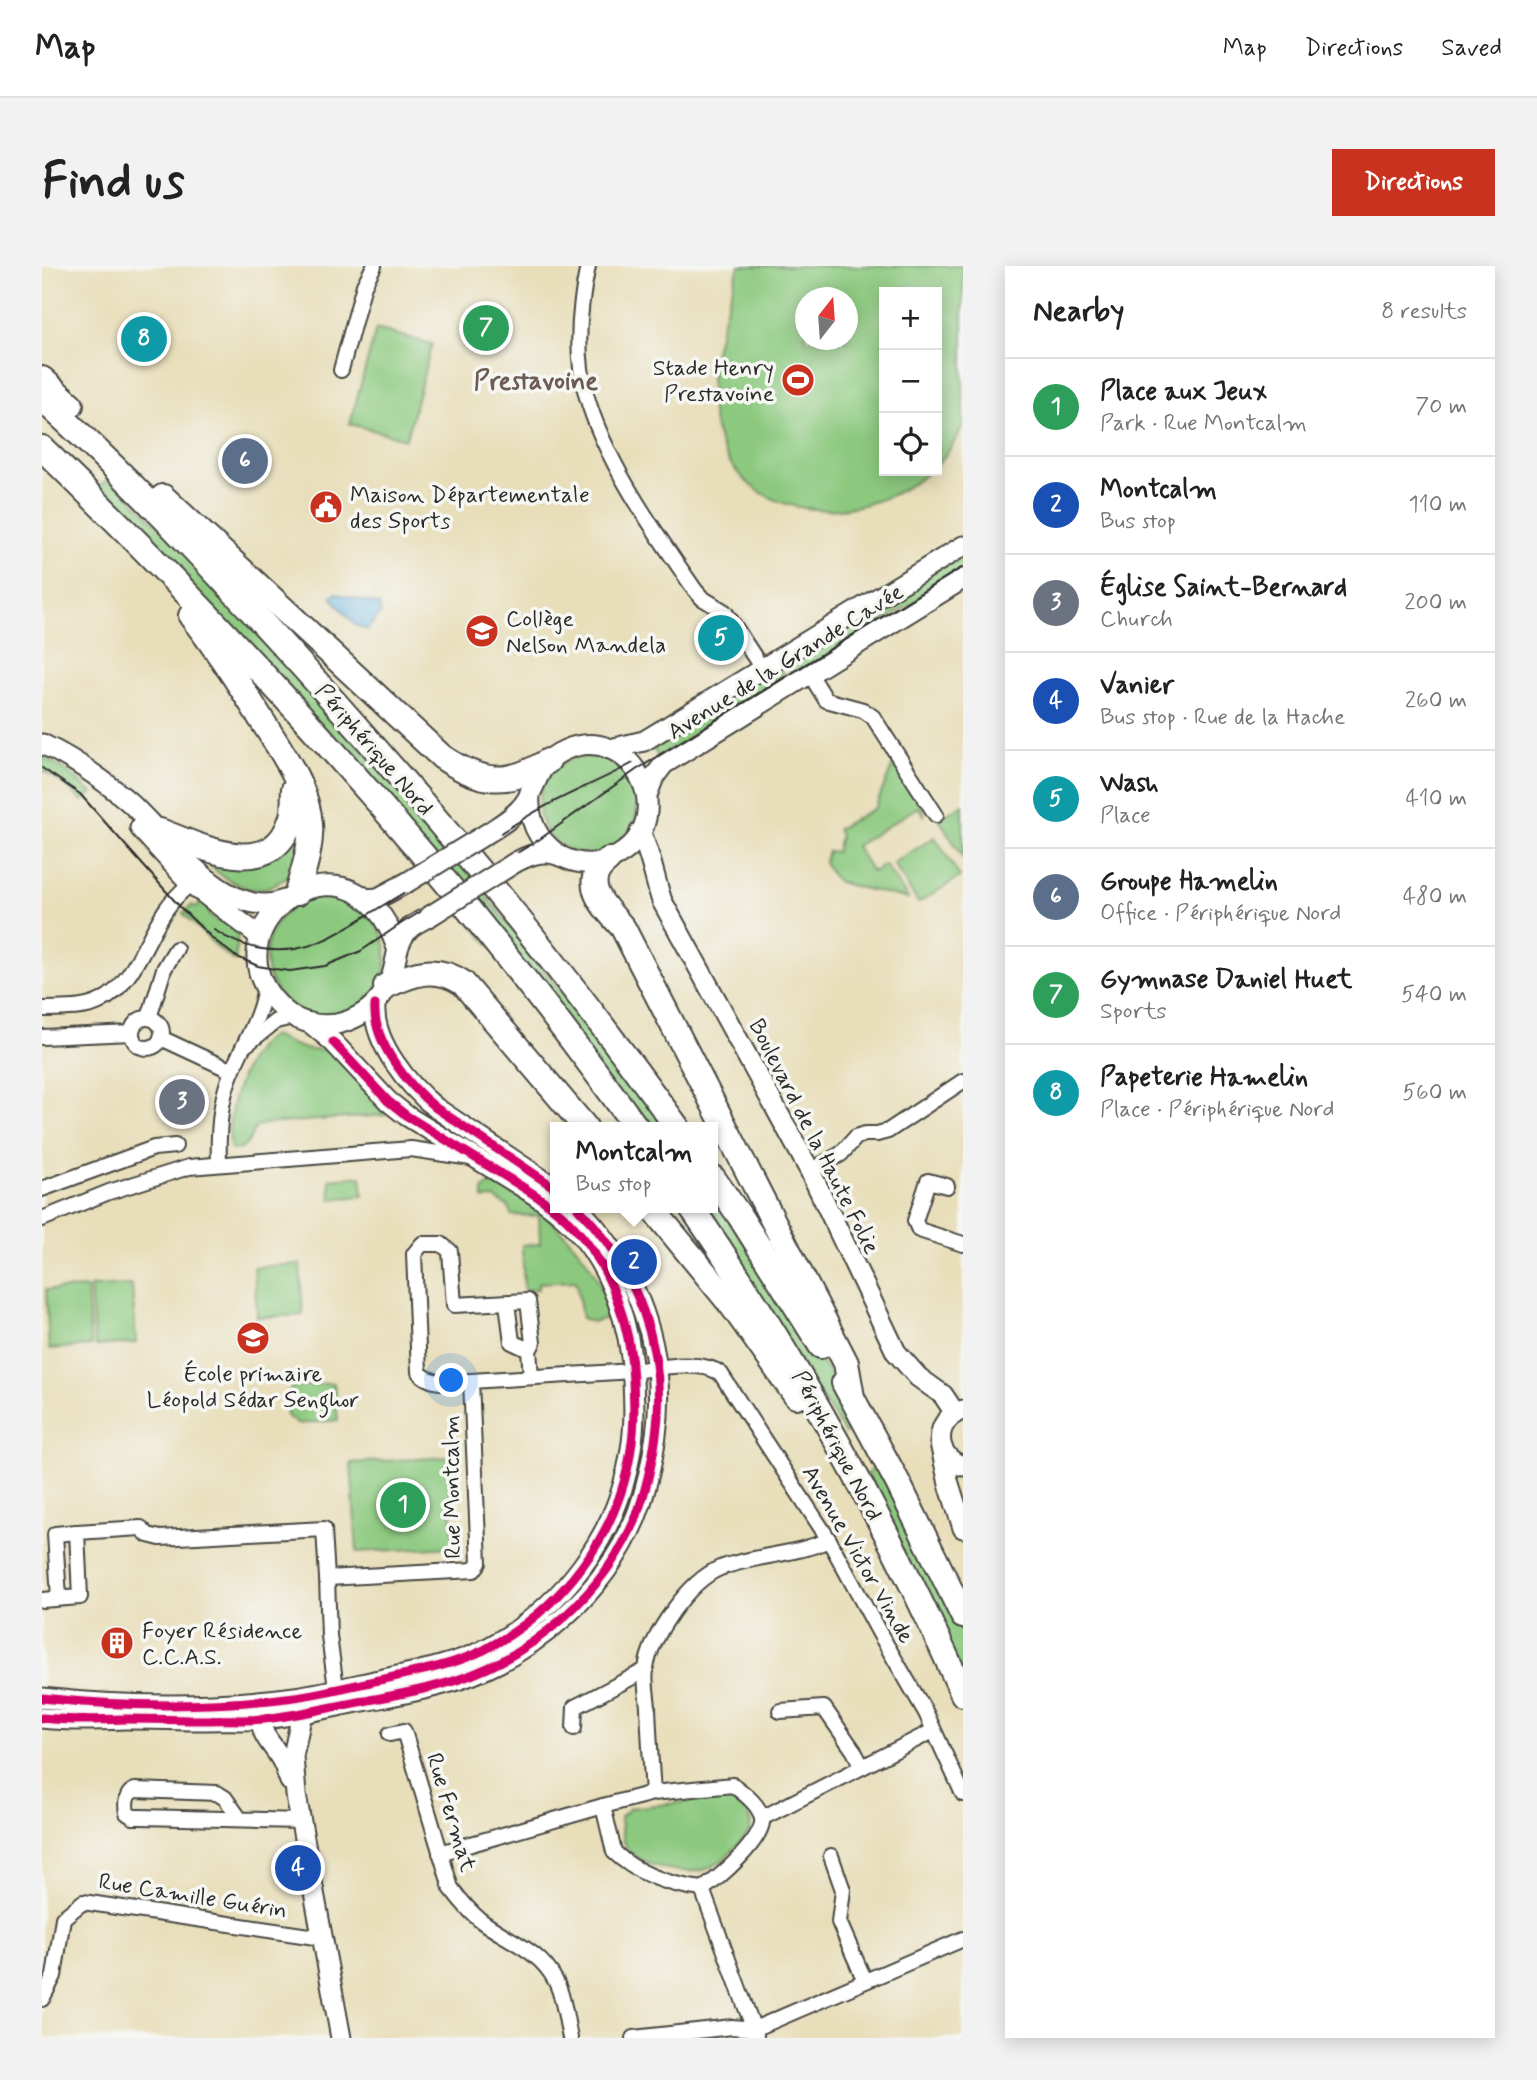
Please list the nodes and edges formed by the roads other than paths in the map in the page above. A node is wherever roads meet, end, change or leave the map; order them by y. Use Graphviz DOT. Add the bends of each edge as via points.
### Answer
graph roads {
  1 [pos="373,266"];
  2 [pos="587,266"];
  3 [pos="341,370"];
  4 [pos="42,379"];
  5 [pos="42,399"];
  6 [pos="42,448"];
  7 [pos="126,462"];
  8 [pos="963,546"];
  9 [pos="156,560"];
  10 [pos="963,579"];
  11 [pos="763,670"];
  12 [pos="810,674"];
  13 [pos="368,738"];
  14 [pos="42,744"];
  15 [pos="610,749"];
  16 [pos="548,761"];
  17 [pos="98,780"];
  18 [pos="298,782"];
  19 [pos="530,792"];
  20 [pos="647,795"];
  21 [pos="936,815"];
  22 [pos="160,831"];
  23 [pos="640,832"];
  24 [pos="559,855"];
  25 [pos="615,856"];
  26 [pos="651,867"];
  27 [pos="196,878"];
  28 [pos="291,896"];
  29 [pos="365,899"];
  30 [pos="259,936"];
  31 [pos="397,948"];
  32 [pos="176,949"];
  33 [pos="264,985"];
  34 [pos="380,996"];
  35 [pos="42,1009"];
  36 [pos="149,1018"];
  37 [pos="302,1020"];
  38 [pos="132,1033"];
  39 [pos="42,1037"];
  40 [pos="161,1038"];
  41 [pos="244,1047"];
  42 [pos="232,1071"];
  43 [pos="963,1081"];
  44 [pos="581,1122"];
  45 [pos="632,1122"];
  46 [pos="673,1122"];
  47 [pos="487,1142"];
  48 [pos="175,1146"];
  49 [pos="473,1157"];
  50 [pos="219,1163"];
  51 [pos="810,1171"];
  52 [pos="550,1185"];
  53 [pos="718,1186"];
  54 [pos="947,1186"];
  55 [pos="42,1189"];
  56 [pos="550,1207"];
  57 [pos="558,1213"];
  58 [pos="582,1213"];
  59 [pos="656,1213"];
  60 [pos="695,1213"];
  61 [pos="42,1219"];
  62 [pos="963,1244"];
  63 [pos="508,1303"];
  64 [pos="529,1350"];
  65 [pos="646,1369"];
  66 [pos="531,1377"];
  67 [pos="471,1381"];
  68 [pos="852,1397"];
  69 [pos="959,1411"];
  70 [pos="835,1438"];
  71 [pos="940,1443"];
  72 [pos="963,1466"];
  73 [pos="963,1528"];
  74 [pos="77,1532"];
  75 [pos="829,1540"];
  76 [pos="327,1578"];
  77 [pos="59,1598"];
  78 [pos="42,1600"];
  79 [pos="963,1616"];
  80 [pos="646,1670"];
  81 [pos="336,1688"];
  82 [pos="963,1694"];
  83 [pos="42,1698"];
  84 [pos="263,1699"];
  85 [pos="297,1705"];
  86 [pos="780,1712"];
  87 [pos="42,1718"];
  88 [pos="261,1719"];
  89 [pos="574,1728"];
  90 [pos="933,1731"];
  91 [pos="390,1734"];
  92 [pos="862,1767"];
  93 [pos="653,1793"];
  94 [pos="963,1794"];
  95 [pos="296,1795"];
  96 [pos="603,1806"];
  97 [pos="762,1818"];
  98 [pos="240,1819"];
  99 [pos="300,1821"];
  100 [pos="440,1853"];
  101 [pos="831,1856"];
  102 [pos="702,1889"];
  103 [pos="322,1938"];
  104 [pos="963,1939"];
  105 [pos="865,1981"];
  106 [pos="42,1999"];
  107 [pos="756,2034"];
  108 [pos="341,2038"];
  109 [pos="570,2038"];
  110 [pos="634,2038"];
  1 -- 3 [label="street"];
  2 -- 11 [label="street" via="580,354 586,391 602,437 695,590 725,612"];
  4 -- 7 [label="highway"];
  5 -- 13 [label="highway, Périphérique Nord" via="220,578"];
  6 -- 9 [label="highway, Périphérique Nord"];
  7 -- 13 [label="highway" via="360,713"];
  7 -- 16 [label="highway" via="442,757 489,779 515,776"];
  8 -- 11 [label="street"];
  9 -- 18 [label="highway" via="163,584 218,651"];
  9 -- 45 [label="highway, Périphérique Nord" via="339,756 412,842 544,1004"];
  10 -- 12 [label="street, Avenue de la Grande Cavée"];
  11 -- 15 [label="street" via="644,741"];
  12 -- 20 [label="street, Avenue de la Grande Cavée" via="660,768"];
  12 -- 21 [label="street" via="827,699 873,717"];
  13 -- 46 [label="highway, Périphérique Nord" via="571,985"];
  14 -- 17 [label="street" via="72,759"];
  15 -- 16 [label="street" via="576,746"];
  15 -- 20 [label="street" via="632,764"];
  16 -- 19 [label="street"];
  17 -- 22 [label="street"];
  17 -- 27 [label="street" via="166,858"];
  18 -- 22 [label="highway" via="289,826 280,841 258,855 228,855"];
  18 -- 28 [label="highway" via="310,825 308,852"];
  19 -- 24 [label="street" via="535,830"];
  19 -- 29 [label="street, bridge" via="518,811 491,831 406,883 378,898"];
  20 -- 23 [label="street"];
  22 -- 27 [label="street"];
  23 -- 25 [label="street"];
  23 -- 26 [label="street, Boulevard de la Haute Folie"];
  24 -- 25 [label="street" via="586,863"];
  24 -- 31 [label="street, bridge" via="537,853 516,862 408,929"];
  25 -- 26 [label="street" via="637,858"];
  25 -- 68 [label="highway" via="597,875 597,897 623,928 756,1184 846,1363"];
  26 -- 51 [label="street, Boulevard de la Haute Folie" via="676,928"];
  27 -- 28 [label="street" via="266,906"];
  27 -- 30 [label="street"];
  27 -- 35 [label="street" via="166,909 120,985 103,1000"];
  28 -- 29 [label="street" via="333,887"];
  28 -- 30 [label="street" via="271,913"];
  29 -- 31 [label="street" via="385,920"];
  30 -- 33 [label="street" via="256,959"];
  31 -- 34 [label="street" via="392,975"];
  32 -- 36 [label="street" via="164,969"];
  33 -- 37 [label="street" via="281,1007"];
  33 -- 41 [label="street" via="261,1007"];
  34 -- 37 [label="street" via="347,1021"];
  34 -- 44 [label="highway" via="406,976 428,971 445,973 463,983"];
  34 -- 47 [label="street" via="376,1023 413,1087"];
  36 -- 38 [label="street" via="139,1020"];
  36 -- 40 [label="street" via="158,1023"];
  37 -- 41 [label="street" via="276,1021"];
  37 -- 49 [label="street" via="333,1042 388,1101"];
  38 -- 39 [label="street"];
  38 -- 40 [label="street" via="134,1042 146,1048"];
  40 -- 42 [label="street"];
  41 -- 42 [label="street"];
  42 -- 50 [label="street" via="222,1105"];
  43 -- 51 [label="street" via="888,1131 856,1137 841,1154"];
  47 -- 49 [label="street"];
  47 -- 52 [label="street"];
  48 -- 55 [label="street" via="154,1148"];
  49 -- 50 [label="street" via="411,1149"];
  49 -- 56 [label="street"];
  50 -- 61 [label="street" via="160,1175"];
  51 -- 69 [label="street, Boulevard de la Haute Folie" via="896,1352"];
  53 -- 68 [label="highway, Périphérique Nord"];
  54 -- 62 [label="street" via="928,1181 915,1221 919,1230"];
  57 -- 65 [label="street" via="583,1237 603,1268"];
  58 -- 65 [label="street" via="632,1286 648,1323"];
  59 -- 70 [label="highway" via="733,1307 811,1418"];
  60 -- 70 [label="highway, Périphérique Nord" via="761,1311"];
  63 -- 64 [label="street" via="512,1342"];
  63 -- 64 [label="street" via="528,1301 533,1343"];
  63 -- 67 [label="street, Rue Montcalm" via="453,1305 450,1251 441,1244 422,1244 414,1254 419,1372 434,1382"];
  64 -- 66 [label="street"];
  65 -- 66 [label="street, Rue Montcalm"];
  65 -- 75 [label="street, Avenue Victor Vinde" via="704,1366 721,1374"];
  65 -- 81 [label="street" via="625,1479 606,1530 568,1584 527,1622 475,1654 432,1669"];
  65 -- 85 [label="street" via="658,1421 641,1502 603,1574 567,1614 501,1661 458,1680"];
  66 -- 67 [label="street, Rue Montcalm"];
  67 -- 76 [label="street, Rue Montcalm" via="479,1563 474,1570"];
  68 -- 79 [label="highway, Périphérique Nord"];
  69 -- 71 [label="street" via="942,1426"];
  70 -- 82 [label="highway, Périphérique Nord"];
  71 -- 72 [label="street" via="948,1459"];
  71 -- 73 [label="street"];
  74 -- 76 [label="street" via="141,1528 160,1538 324,1529"];
  74 -- 77 [label="street" via="80,1597"];
  74 -- 77 [label="street" via="55,1534"];
  75 -- 80 [label="street" via="706,1576 675,1609 652,1648"];
  75 -- 90 [label="street, Avenue Victor Vinde"];
  76 -- 81 [label="street"];
  77 -- 78 [label="street"];
  80 -- 89 [label="street" via="575,1707"];
  80 -- 93 [label="street"];
  81 -- 85 [label="street"];
  83 -- 84 [label="street" via="129,1704"];
  84 -- 85 [label="street"];
  84 -- 88 [label="street"];
  85 -- 88 [label="street"];
  85 -- 95 [label="street"];
  86 -- 92 [label="street" via="824,1708"];
  87 -- 88 [label="street"];
  88 -- 95 [label="street" via="267,1742 281,1760"];
  90 -- 92 [label="street"];
  90 -- 94 [label="street, Avenue Victor Vinde"];
  91 -- 100 [label="street, Rue Fermat" via="404,1731"];
  92 -- 97 [label="street"];
  93 -- 96 [label="street"];
  93 -- 97 [label="street" via="733,1785"];
  95 -- 99 [label="street"];
  96 -- 100 [label="street"];
  96 -- 102 [label="street" via="614,1852 622,1860 654,1876"];
  97 -- 102 [label="street" via="761,1831 723,1874"];
  98 -- 98 [label="street" via="132,1817 127,1812 127,1797 135,1790 217,1793"];
  98 -- 99 [label="street"];
  99 -- 103 [label="street"];
  100 -- 109 [label="street, Rue Fermat" via="452,1888 465,1906 542,1961 556,1982"];
  101 -- 105 [label="street" via="843,1890 839,1922"];
  102 -- 107 [label="street"];
  103 -- 106 [label="street, Rue Camille Guérin" via="83,1902 63,1918 54,1976"];
  103 -- 108 [label="street"];
  104 -- 105 [label="street"];
  105 -- 107 [label="street"];
  107 -- 110 [label="street" via="732,2027"];
}
